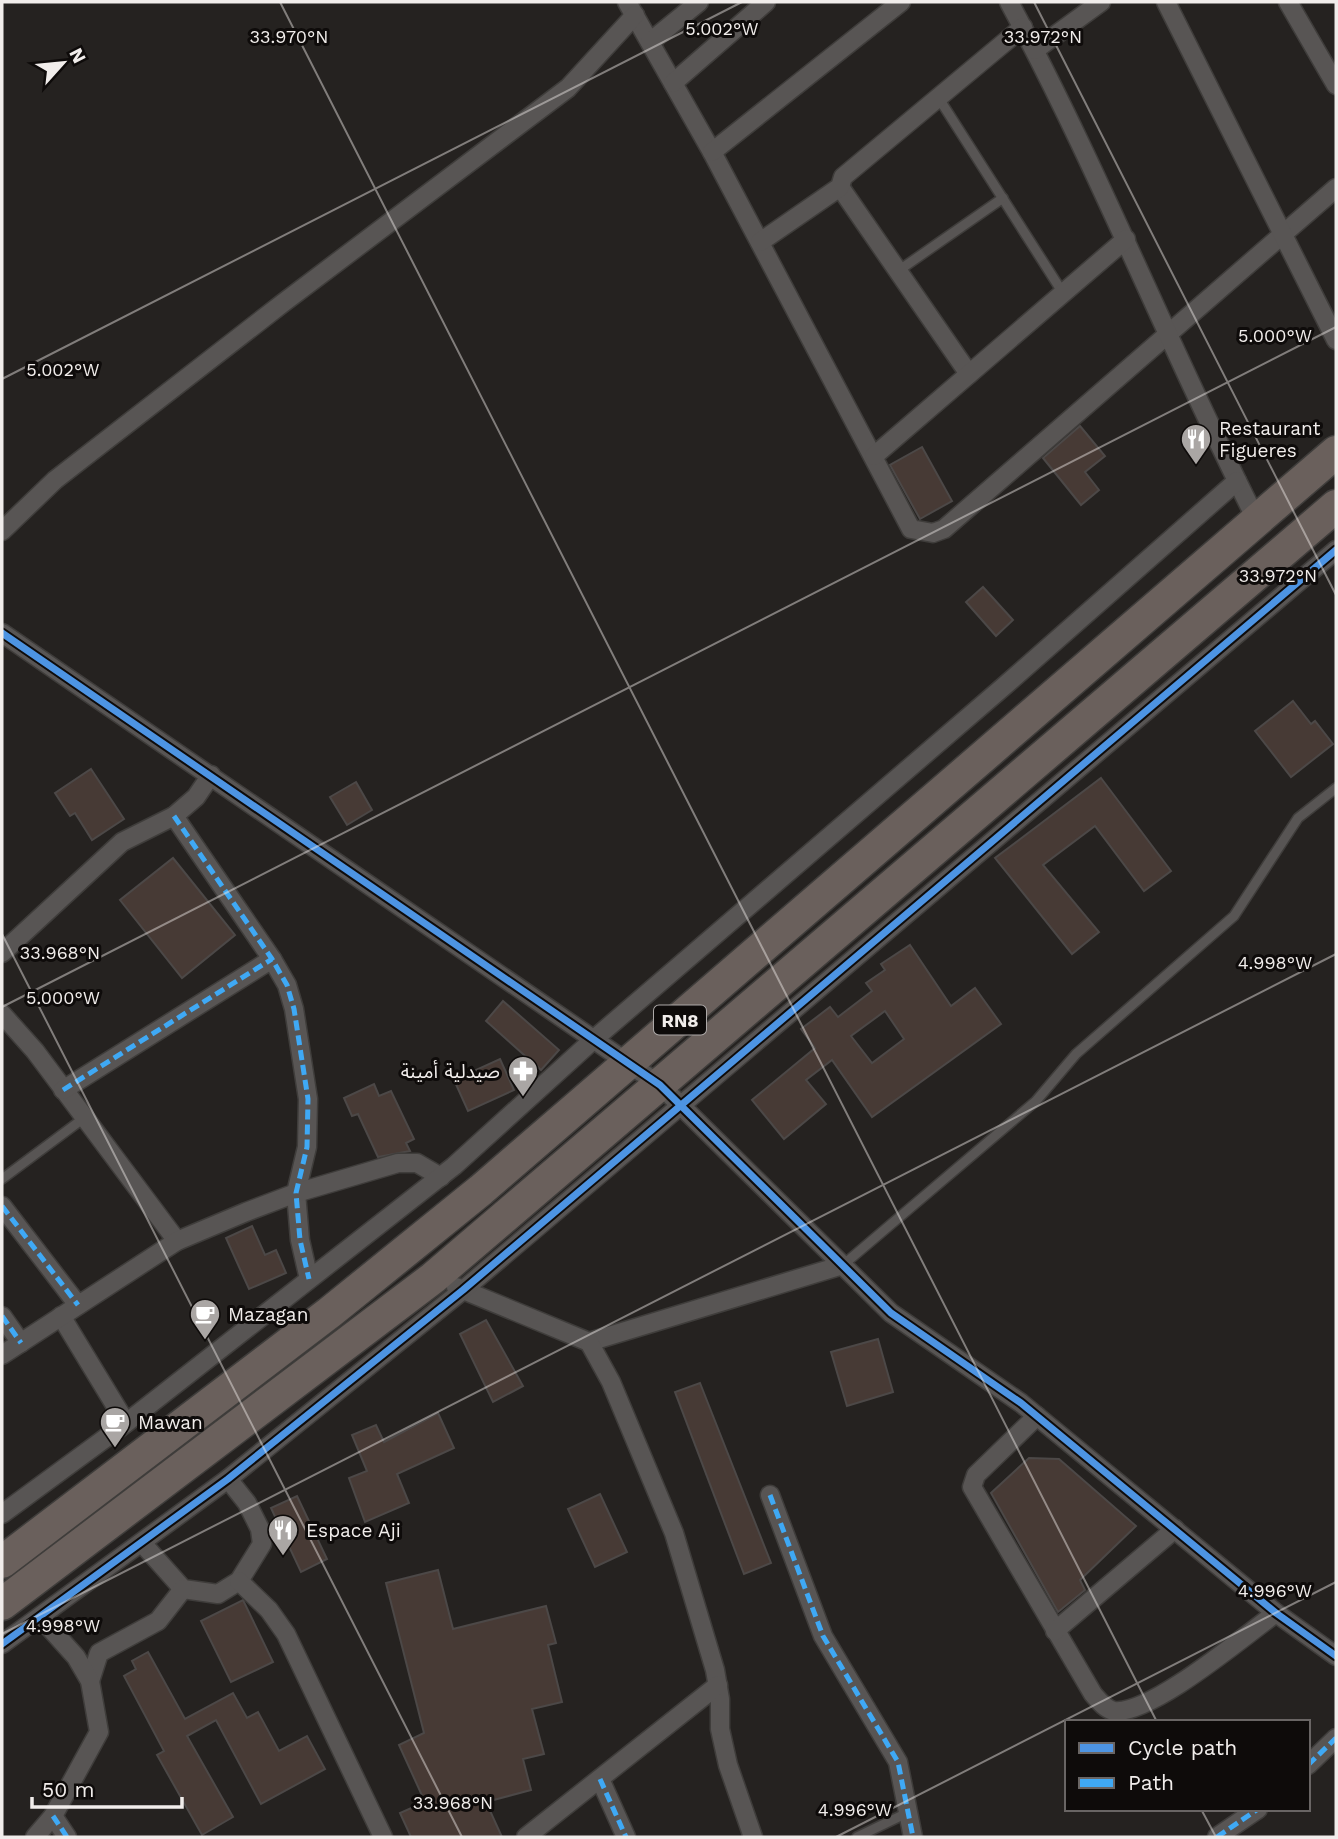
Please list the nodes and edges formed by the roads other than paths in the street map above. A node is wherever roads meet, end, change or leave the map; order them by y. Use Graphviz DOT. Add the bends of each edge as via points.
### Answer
graph roads {
  1 [pos="699,2"];
  2 [pos="766,2"];
  3 [pos="901,2"];
  4 [pos="1009,2"];
  5 [pos="1101,2"];
  6 [pos="1166,2"];
  7 [pos="1288,2"];
  8 [pos="631,8"];
  9 [pos="1023,27"];
  10 [pos="650,42"];
  11 [pos="1035,50"];
  12 [pos="673,83"];
  13 [pos="1336,85"];
  14 [pos="938,97"];
  15 [pos="712,152"];
  16 [pos="840,187"];
  17 [pos="1336,188"];
  18 [pos="1003,198"];
  19 [pos="1283,235"];
  20 [pos="1126,239"];
  21 [pos="760,242"];
  22 [pos="897,271"];
  23 [pos="1063,293"];
  24 [pos="1168,337"];
  25 [pos="1336,340"];
  26 [pos="969,374"];
  27 [pos="1336,452"];
  28 [pos="874,456"];
  29 [pos="1237,481"];
  30 [pos="1335,511"];
  31 [pos="1257,521"];
  32 [pos="2,531"];
  33 [pos="1336,550"];
  34 [pos="2,633"];
  35 [pos="211,775"];
  36 [pos="1336,788"];
  37 [pos="174,816"];
  38 [pos="2,953"];
  39 [pos="272,959"];
  40 [pos="2,1014"];
  41 [pos="593,1040"];
  42 [pos="629,1065"];
  43 [pos="63,1090"];
  44 [pos="670,1095"];
  45 [pos="84,1118"];
  46 [pos="441,1177"];
  47 [pos="2,1179"];
  48 [pos="296,1193"];
  49 [pos="2,1206"];
  50 [pos="177,1241"];
  51 [pos="843,1265"];
  52 [pos="433,1278"];
  53 [pos="309,1279"];
  54 [pos="463,1290"];
  55 [pos="78,1306"];
  56 [pos="2,1315"];
  57 [pos="61,1316"];
  58 [pos="589,1342"];
  59 [pos="21,1343"];
  60 [pos="2,1355"];
  61 [pos="1037,1416"];
  62 [pos="126,1423"];
  63 [pos="228,1479"];
  64 [pos="770,1495"];
  65 [pos="2,1514"];
  66 [pos="1175,1529"];
  67 [pos="142,1543"];
  68 [pos="2,1562"];
  69 [pos="239,1581"];
  70 [pos="183,1589"];
  71 [pos="2,1604"];
  72 [pos="1276,1613"];
  73 [pos="40,1617"];
  74 [pos="1055,1631"];
  75 [pos="2,1644"];
  76 [pos="1336,1656"];
  77 [pos="90,1681"];
  78 [pos="718,1685"];
  79 [pos="1336,1738"];
  80 [pos="1310,1763"];
  81 [pos="600,1779"];
  82 [pos="1255,1811"];
  83 [pos="907,1813"];
  84 [pos="53,1816"];
  85 [pos="35,1837"];
  86 [pos="67,1837"];
  87 [pos="383,1837"];
  88 [pos="526,1837"];
  89 [pos="626,1837"];
  90 [pos="753,1837"];
  91 [pos="857,1837"];
  92 [pos="913,1837"];
  93 [pos="1217,1837"];
  1 -- 10 [label="street"];
  2 -- 12 [label="street"];
  3 -- 15 [label="street"];
  4 -- 9 [label="street"];
  5 -- 11 [label="street"];
  6 -- 19 [label="street"];
  7 -- 13 [label="street"];
  8 -- 10 [label="street"];
  8 -- 32 [label="street" via="568,88 76,463"];
  9 -- 11 [label="street"];
  9 -- 14 [label="street"];
  10 -- 12 [label="street"];
  11 -- 20 [label="street"];
  12 -- 15 [label="street"];
  14 -- 16 [label="street" via="843,177"];
  14 -- 18 [label="lane"];
  15 -- 21 [label="street"];
  16 -- 21 [label="street"];
  16 -- 22 [label="street"];
  17 -- 19 [label="street"];
  18 -- 22 [label="lane"];
  18 -- 23 [label="lane"];
  19 -- 24 [label="street"];
  19 -- 25 [label="street"];
  20 -- 23 [label="street"];
  20 -- 24 [label="street"];
  21 -- 28 [label="street"];
  22 -- 26 [label="street"];
  23 -- 26 [label="street"];
  24 -- 28 [label="street" via="933,534 911,529"];
  24 -- 29 [label="street"];
  26 -- 28 [label="street"];
  27 -- 31 [label="highway, RN8"];
  29 -- 31 [label="street"];
  29 -- 41 [label="street"];
  30 -- 44 [label="highway, RN8" via="1181,635"];
  31 -- 42 [label="highway, RN8"];
  33 -- 44 [label="street"];
  34 -- 35 [label="street"];
  35 -- 37 [label="street" via="196,797"];
  35 -- 41 [label="street"];
  36 -- 51 [label="lane" via="1298,818 1234,916 1076,1054 1036,1101"];
  37 -- 38 [label="street" via="122,842"];
  37 -- 39 [label="street"];
  39 -- 43 [label="street"];
  39 -- 48 [label="street" via="294,1009 308,1098 307,1147"];
  40 -- 43 [label="street"];
  41 -- 42 [label="street"];
  41 -- 46 [label="street"];
  42 -- 44 [label="street"];
  42 -- 68 [label="highway, RN8" via="329,1313"];
  43 -- 45 [label="street"];
  44 -- 51 [label="street"];
  44 -- 52 [label="highway, RN8"];
  44 -- 54 [label="street"];
  45 -- 47 [label="lane"];
  45 -- 50 [label="street"];
  46 -- 48 [label="street" via="417,1163 398,1163"];
  46 -- 53 [label="street"];
  48 -- 50 [label="street"];
  48 -- 53 [label="street"];
  49 -- 55 [label="street"];
  50 -- 55 [label="street"];
  51 -- 58 [label="street"];
  51 -- 61 [label="street" via="891,1313"];
  52 -- 54 [label="street"];
  52 -- 71 [label="highway, RN8"];
  53 -- 62 [label="street"];
  54 -- 58 [label="street"];
  54 -- 63 [label="street"];
  55 -- 57 [label="street"];
  56 -- 59 [label="street"];
  57 -- 59 [label="street"];
  57 -- 62 [label="street"];
  58 -- 78 [label="street" via="611,1382 674,1533"];
  59 -- 60 [label="street"];
  61 -- 66 [label="street"];
  61 -- 74 [label="street" via="976,1475 972,1487"];
  62 -- 65 [label="street"];
  63 -- 67 [label="street"];
  63 -- 69 [label="street" via="247,1503 262,1544"];
  64 -- 83 [label="street" via="823,1636 898,1762"];
  66 -- 72 [label="street"];
  66 -- 74 [label="street"];
  67 -- 70 [label="street"];
  67 -- 73 [label="street"];
  69 -- 70 [label="street" via="218,1594"];
  69 -- 87 [label="street" via="286,1634"];
  70 -- 77 [label="street" via="158,1622 99,1653"];
  72 -- 74 [label="street" via="1157,1699 1116,1711 1093,1694"];
  72 -- 76 [label="street"];
  73 -- 75 [label="street"];
  73 -- 77 [label="street" via="76,1657"];
  77 -- 84 [label="street" via="99,1731"];
  78 -- 81 [label="street"];
  78 -- 90 [label="street" via="720,1729"];
  79 -- 80 [label="street"];
  81 -- 88 [label="street"];
  81 -- 89 [label="street"];
  82 -- 93 [label="street"];
  83 -- 91 [label="lane"];
  83 -- 92 [label="street"];
  84 -- 85 [label="street"];
  84 -- 86 [label="street"];
}
